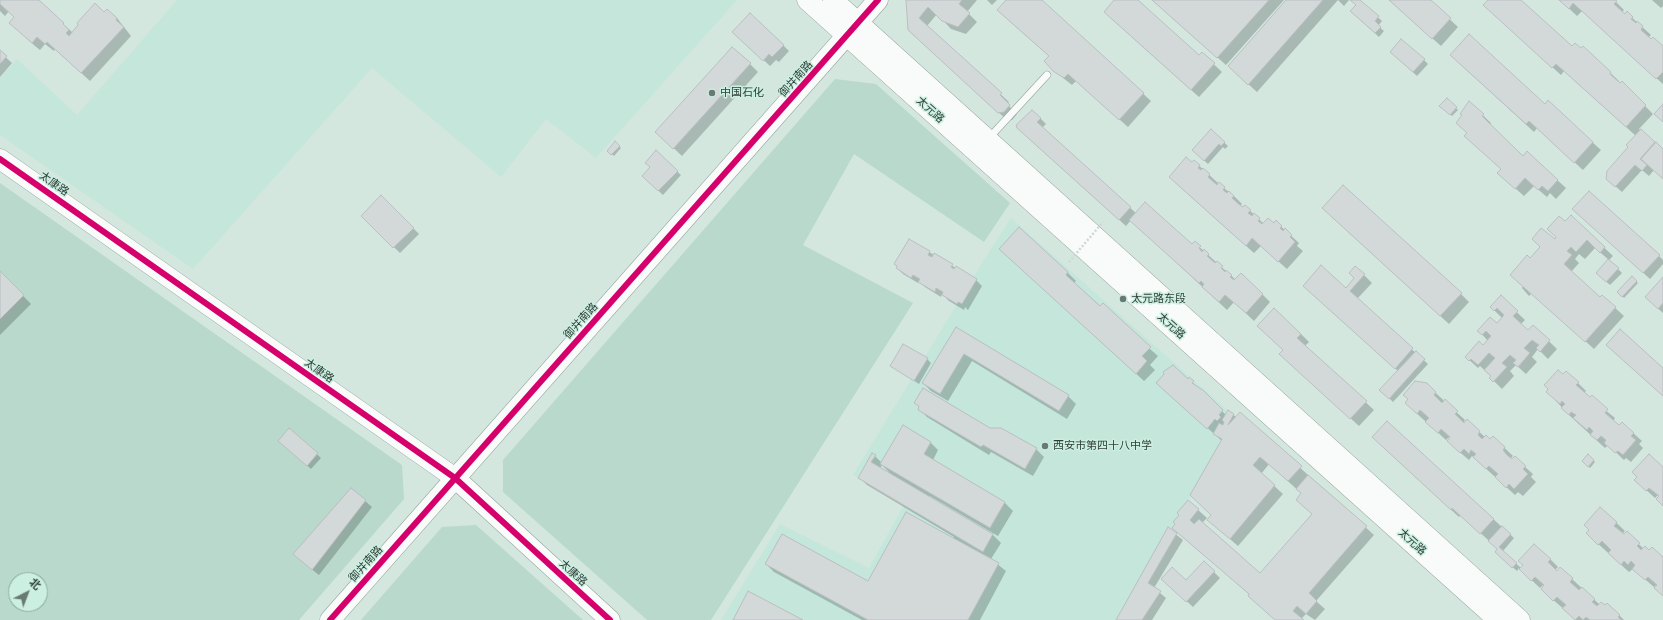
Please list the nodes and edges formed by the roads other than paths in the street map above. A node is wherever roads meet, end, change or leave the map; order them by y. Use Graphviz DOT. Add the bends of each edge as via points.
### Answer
graph roads {
  1 [pos="807,0"];
  2 [pos="833,0"];
  3 [pos="878,0"];
  4 [pos="853,30"];
  5 [pos="1047,75"];
  6 [pos="988,140"];
  7 [pos="0,159"];
  8 [pos="455,478"];
  9 [pos="330,620"];
  10 [pos="610,620"];
  11 [pos="1498,620"];
  12 [pos="1520,620"];
  1 -- 4 [label="main road, 太元路"];
  2 -- 4 [label="main road, 太元路"];
  3 -- 4 [label="main road, 御井南路"];
  4 -- 6 [label="main road, 太元路"];
  4 -- 8 [label="main road, 御井南路"];
  4 -- 11 [label="main road, 太元路"];
  5 -- 6 [label="lane"];
  6 -- 12 [label="main road, 太元路"];
  7 -- 8 [label="main road, 太康路"];
  8 -- 9 [label="main road, 御井南路"];
  8 -- 10 [label="main road, 太康路"];
}
